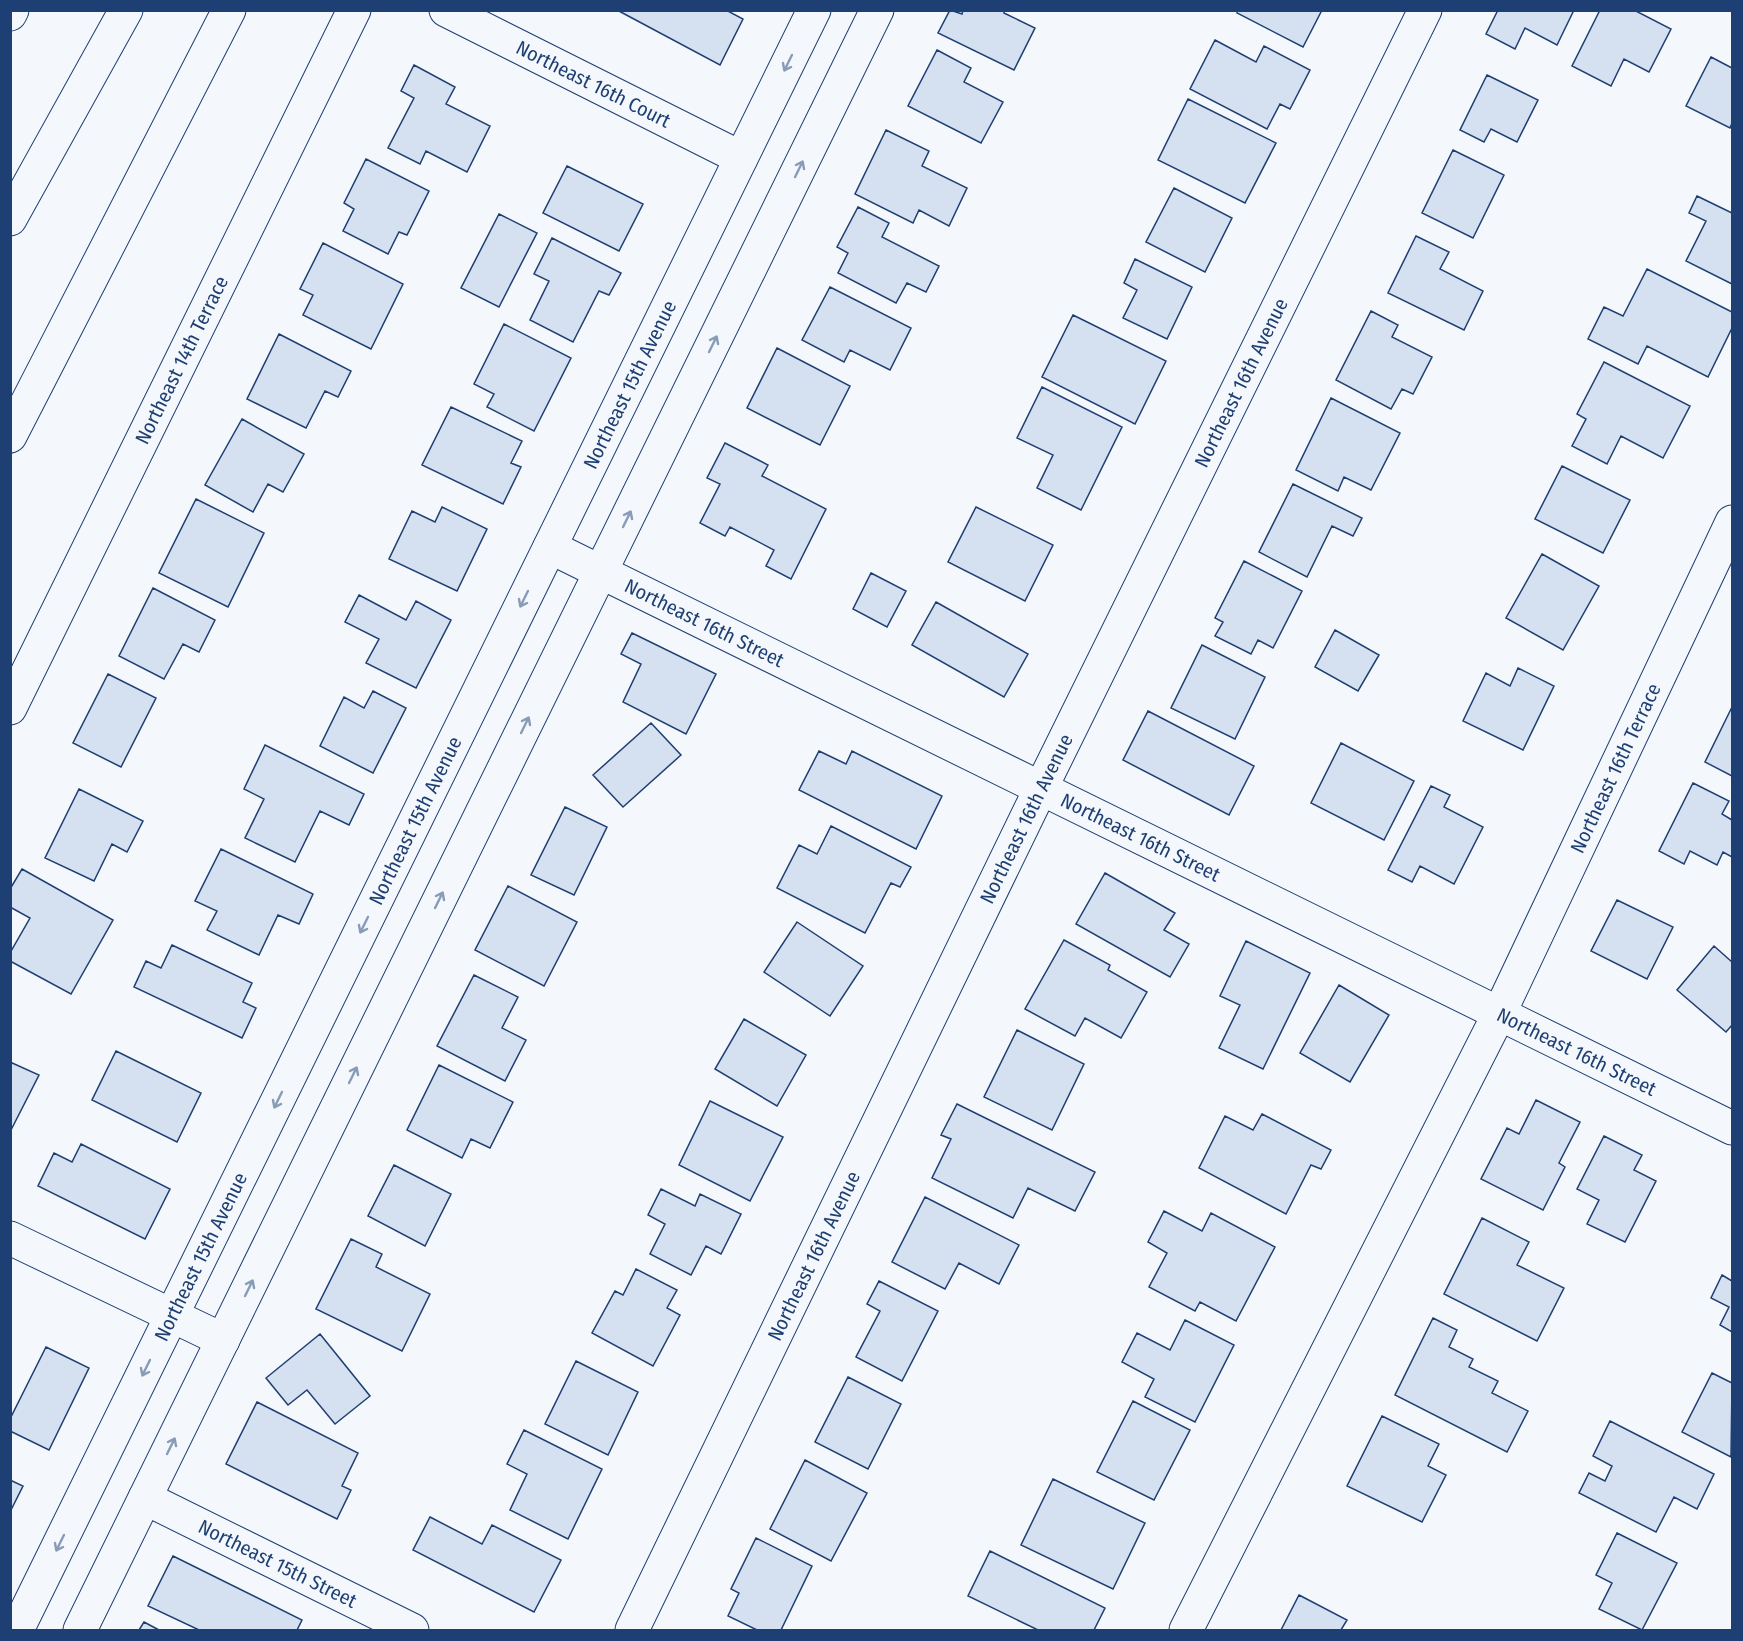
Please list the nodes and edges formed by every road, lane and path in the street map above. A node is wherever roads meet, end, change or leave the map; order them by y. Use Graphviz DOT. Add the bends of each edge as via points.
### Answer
graph roads {
  1 [pos="126,10"];
  2 [pos="230,10"];
  3 [pos="354,10"];
  4 [pos="446,10"];
  5 [pos="814,10"];
  6 [pos="877,10"];
  7 [pos="1425,10"];
  8 [pos="741,158"];
  9 [pos="15,201"];
  10 [pos="10,436"];
  11 [pos="1732,522"];
  12 [pos="550,547"];
  13 [pos="601,572"];
  14 [pos="10,708"];
  15 [pos="1041,788"];
  16 [pos="1499,1014"];
  17 [pos="1732,1128"];
  18 [pos="10,1238"];
  19 [pos="172,1316"];
  20 [pos="223,1340"];
  21 [pos="145,1498"];
  22 [pos="17,1630"];
  23 [pos="80,1630"];
  24 [pos="412,1630"];
  25 [pos="632,1630"];
  26 [pos="1186,1630"];
  1 -- 9 [label="street"];
  2 -- 10 [label="street"];
  3 -- 14 [label="street, Northeast 14th Terrace"];
  4 -- 8 [label="street, Northeast 16th Court"];
  5 -- 8 [label="street, Northeast 15th Avenue, one-way"];
  13 -- 6 [label="street, one-way"];
  7 -- 15 [label="street, Northeast 16th Avenue"];
  8 -- 12 [label="street, Northeast 15th Avenue"];
  11 -- 16 [label="street, Northeast 16th Terrace"];
  12 -- 13 [label="street, Northeast 16th Street"];
  12 -- 19 [label="street, Northeast 15th Avenue, one-way"];
  13 -- 15 [label="street, Northeast 16th Street"];
  20 -- 13 [label="street, one-way"];
  15 -- 16 [label="street, Northeast 16th Street"];
  15 -- 25 [label="street, Northeast 16th Avenue"];
  16 -- 17 [label="street, Northeast 16th Street"];
  16 -- 26 [label="street, Northeast 16th Terrace"];
  18 -- 19 [label="street"];
  19 -- 20 [label="street"];
  19 -- 22 [label="street, Northeast 15th Avenue, one-way"];
  21 -- 20 [label="street, one-way"];
  21 -- 23 [label="street"];
  21 -- 24 [label="street, Northeast 15th Street"];
}
